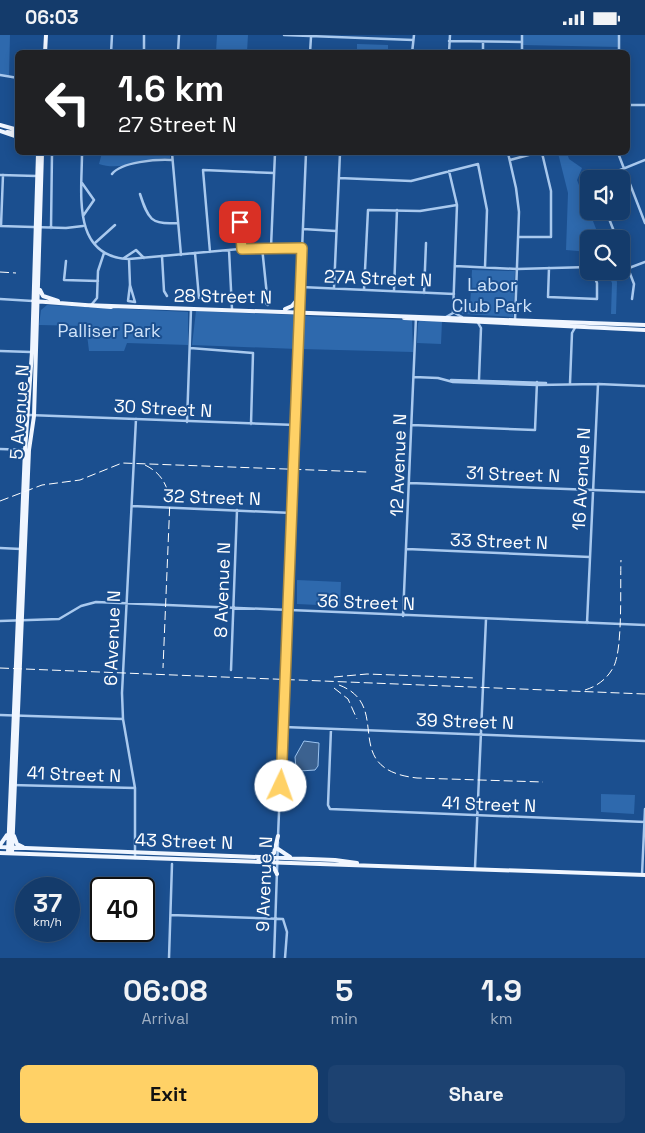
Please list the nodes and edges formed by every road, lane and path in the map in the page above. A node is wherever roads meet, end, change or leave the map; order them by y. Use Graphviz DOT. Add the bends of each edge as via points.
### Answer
graph roads {
  1 [pos="46,35"];
  2 [pos="112,35"];
  3 [pos="144,35"];
  4 [pos="178,35"];
  5 [pos="284,35"];
  6 [pos="311,35"];
  7 [pos="414,35"];
  8 [pos="450,35"];
  9 [pos="522,35"];
  10 [pos="620,35"];
  11 [pos="348,36"];
  12 [pos="413,40"];
  13 [pos="450,41"];
  14 [pos="483,42"];
  15 [pos="522,42"];
  16 [pos="45,50"];
  17 [pos="111,50"];
  18 [pos="144,50"];
  19 [pos="178,50"];
  20 [pos="310,50"];
  21 [pos="412,50"];
  22 [pos="449,50"];
  23 [pos="483,50"];
  24 [pos="522,50"];
  25 [pos="618,50"];
  26 [pos="0,75"];
  27 [pos="15,78"];
  28 [pos="630,105"];
  29 [pos="645,105"];
  30 [pos="0,125"];
  31 [pos="15,130"];
  32 [pos="0,131"];
  33 [pos="15,131"];
  34 [pos="15,136"];
  35 [pos="38,155"];
  36 [pos="42,155"];
  37 [pos="52,155"];
  38 [pos="82,155"];
  39 [pos="172,155"];
  40 [pos="275,155"];
  41 [pos="306,155"];
  42 [pos="340,155"];
  43 [pos="509,155"];
  44 [pos="529,155"];
  45 [pos="542,155"];
  46 [pos="619,155"];
  47 [pos="172,160"];
  48 [pos="510,160"];
  49 [pos="645,160"];
  50 [pos="624,169"];
  51 [pos="449,171"];
  52 [pos="274,173"];
  53 [pos="112,174"];
  54 [pos="2,175"];
  55 [pos="38,176"];
  56 [pos="339,178"];
  57 [pos="82,182"];
  58 [pos="140,194"];
  59 [pos="238,203"];
  60 [pos="457,205"];
  61 [pos="397,211"];
  62 [pos="82,218"];
  63 [pos="178,223"];
  64 [pos="645,223"];
  65 [pos="115,225"];
  66 [pos="83,226"];
  67 [pos="1,227"];
  68 [pos="38,227"];
  69 [pos="51,228"];
  70 [pos="303,229"];
  71 [pos="336,231"];
  72 [pos="518,237"];
  73 [pos="95,243"];
  74 [pos="426,243"];
  75 [pos="262,247"];
  76 [pos="271,247"];
  77 [pos="302,248"];
  78 [pos="242,249"];
  79 [pos="229,250"];
  80 [pos="210,252"];
  81 [pos="104,253"];
  82 [pos="195,253"];
  83 [pos="181,255"];
  84 [pos="162,256"];
  85 [pos="144,258"];
  86 [pos="123,259"];
  87 [pos="129,259"];
  88 [pos="66,261"];
  89 [pos="645,262"];
  90 [pos="455,266"];
  91 [pos="485,267"];
  92 [pos="580,267"];
  93 [pos="630,268"];
  94 [pos="517,269"];
  95 [pos="549,269"];
  96 [pos="630,271"];
  97 [pos="596,280"];
  98 [pos="98,281"];
  99 [pos="130,285"];
  100 [pos="301,287"];
  101 [pos="39,288"];
  102 [pos="334,289"];
  103 [pos="364,290"];
  104 [pos="394,291"];
  105 [pos="424,293"];
  106 [pos="266,294"];
  107 [pos="454,294"];
  108 [pos="301,295"];
  109 [pos="167,296"];
  110 [pos="97,298"];
  111 [pos="199,298"];
  112 [pos="0,299"];
  113 [pos="632,299"];
  114 [pos="33,301"];
  115 [pos="39,301"];
  116 [pos="68,304"];
  117 [pos="92,304"];
  118 [pos="84,305"];
  119 [pos="102,305"];
  120 [pos="123,306"];
  121 [pos="191,309"];
  122 [pos="232,309"];
  123 [pos="281,311"];
  124 [pos="300,311"];
  125 [pos="453,312"];
  126 [pos="416,317"];
  127 [pos="445,317"];
  128 [pos="463,317"];
  129 [pos="477,321"];
  130 [pos="486,322"];
  131 [pos="515,322"];
  132 [pos="568,325"];
  133 [pos="576,326"];
  134 [pos="481,328"];
  135 [pos="644,329"];
  136 [pos="572,333"];
  137 [pos="190,348"];
  138 [pos="0,351"];
  139 [pos="34,352"];
  140 [pos="414,377"];
  141 [pos="479,381"];
  142 [pos="537,383"];
  143 [pos="570,383"];
  144 [pos="598,384"];
  145 [pos="645,386"];
  146 [pos="29,415"];
  147 [pos="34,416"];
  148 [pos="136,419"];
  149 [pos="187,422"];
  150 [pos="251,424"];
  151 [pos="296,425"];
  152 [pos="412,425"];
  153 [pos="0,449"];
  154 [pos="27,450"];
  155 [pos="410,483"];
  156 [pos="592,490"];
  157 [pos="645,492"];
  158 [pos="132,506"];
  159 [pos="238,510"];
  160 [pos="292,513"];
  161 [pos="0,548"];
  162 [pos="23,549"];
  163 [pos="406,549"];
  164 [pos="590,557"];
  165 [pos="126,604"];
  166 [pos="234,609"];
  167 [pos="289,611"];
  168 [pos="403,616"];
  169 [pos="486,619"];
  170 [pos="0,621"];
  171 [pos="20,622"];
  172 [pos="587,623"];
  173 [pos="645,625"];
  174 [pos="231,670"];
  175 [pos="0,715"];
  176 [pos="16,715"];
  177 [pos="123,719"];
  178 [pos="284,727"];
  179 [pos="331,729"];
  180 [pos="481,734"];
  181 [pos="645,741"];
  182 [pos="13,785"];
  183 [pos="135,788"];
  184 [pos="645,809"];
  185 [pos="477,817"];
  186 [pos="645,822"];
  187 [pos="13,827"];
  188 [pos="9,831"];
  189 [pos="278,836"];
  190 [pos="26,848"];
  191 [pos="0,849"];
  192 [pos="278,849"];
  193 [pos="10,850"];
  194 [pos="135,853"];
  195 [pos="94,856"];
  196 [pos="134,858"];
  197 [pos="263,858"];
  198 [pos="277,858"];
  199 [pos="297,859"];
  200 [pos="318,860"];
  201 [pos="233,862"];
  202 [pos="259,863"];
  203 [pos="172,864"];
  204 [pos="277,864"];
  205 [pos="367,865"];
  206 [pos="475,869"];
  207 [pos="277,874"];
  208 [pos="644,875"];
  209 [pos="171,915"];
  210 [pos="275,919"];
  211 [pos="169,958"];
  212 [pos="274,958"];
  213 [pos="285,958"];
  1 -- 16 [label="main road"];
  2 -- 17 [label="street"];
  3 -- 18 [label="street"];
  4 -- 19 [label="street"];
  5 -- 6 [label="street"];
  6 -- 11 [label="street"];
  6 -- 20 [label="street"];
  7 -- 12 [label="street"];
  8 -- 13 [label="street"];
  9 -- 15 [label="street"];
  10 -- 25 [label="street"];
  11 -- 12 [label="street"];
  12 -- 21 [label="street"];
  13 -- 14 [label="street"];
  13 -- 22 [label="street"];
  14 -- 15 [label="street"];
  14 -- 23 [label="street"];
  15 -- 24 [label="street"];
  26 -- 27 [label="street"];
  28 -- 29 [label="street"];
  30 -- 31 [label="main road"];
  32 -- 33 [label="main road"];
  32 -- 34 [label="main road"];
  35 -- 55 [label="main road, 5 Avenue N"];
  36 -- 68 [label="main road, 5 Avenue N"];
  37 -- 69 [label="street"];
  38 -- 57 [label="street"];
  39 -- 47 [label="street"];
  40 -- 52 [label="street"];
  41 -- 70 [label="street, 9 Avenue N"];
  42 -- 56 [label="street"];
  43 -- 48 [label="street"];
  44 -- 48 [label="street"];
  45 -- 72 [label="street" via="551,191 551,237"];
  46 -- 50 [label="street"];
  47 -- 53 [label="street" via="157,159 123,167"];
  47 -- 63 [label="street"];
  48 -- 72 [label="street" via="517,195"];
  49 -- 50 [label="street"];
  50 -- 64 [label="street"];
  51 -- 56 [label="street" via="411,181"];
  51 -- 60 [label="street"];
  51 -- 91 [label="street" via="478,164 486,201"];
  52 -- 76 [label="street"];
  52 -- 80 [label="street" via="203,170"];
  54 -- 55 [label="street"];
  54 -- 67 [label="street"];
  55 -- 68 [label="main road, 5 Avenue N"];
  56 -- 71 [label="street"];
  57 -- 62 [label="street"];
  57 -- 62 [label="street" via="94,200"];
  58 -- 63 [label="street" via="146,212 155,222"];
  59 -- 78 [label="street"];
  60 -- 61 [label="street"];
  60 -- 90 [label="street"];
  61 -- 103 [label="street" via="368,210"];
  61 -- 104 [label="street"];
  62 -- 66 [label="street"];
  63 -- 83 [label="street"];
  65 -- 73 [label="street"];
  66 -- 69 [label="street"];
  66 -- 73 [label="street"];
  67 -- 68 [label="street"];
  68 -- 69 [label="street"];
  68 -- 101 [label="main road, 5 Avenue N"];
  68 -- 114 [label="main road, 5 Avenue N"];
  70 -- 71 [label="street"];
  70 -- 77 [label="street, 9 Avenue N"];
  71 -- 102 [label="street"];
  72 -- 94 [label="street"];
  73 -- 81 [label="street"];
  74 -- 105 [label="street"];
  75 -- 76 [label="street"];
  75 -- 78 [label="street"];
  75 -- 106 [label="street"];
  76 -- 77 [label="street"];
  77 -- 100 [label="street, 9 Avenue N"];
  78 -- 79 [label="street"];
  79 -- 80 [label="street"];
  79 -- 122 [label="street"];
  80 -- 82 [label="street"];
  81 -- 86 [label="street"];
  81 -- 98 [label="street"];
  82 -- 83 [label="street"];
  82 -- 111 [label="street"];
  83 -- 84 [label="street"];
  84 -- 85 [label="street"];
  84 -- 109 [label="street"];
  85 -- 86 [label="street" via="136,250"];
  85 -- 87 [label="street"];
  86 -- 87 [label="street"];
  87 -- 99 [label="street"];
  88 -- 98 [label="street" via="64,280"];
  89 -- 93 [label="street"];
  90 -- 91 [label="street"];
  90 -- 107 [label="street"];
  91 -- 94 [label="street"];
  92 -- 95 [label="street"];
  94 -- 95 [label="street"];
  94 -- 131 [label="street"];
  95 -- 97 [label="street" via="548,297 598,299"];
  96 -- 113 [label="street" via="634,284"];
  98 -- 110 [label="street"];
  99 -- 99 [label="street" via="128,301 136,301 133,293"];
  100 -- 102 [label="street, 27A Street N"];
  100 -- 108 [label="street, 9 Avenue N"];
  101 -- 115 [label="main road, 5 Avenue N"];
  101 -- 116 [label="main road" via="43,296"];
  102 -- 103 [label="street, 27A Street N"];
  103 -- 104 [label="street, 27A Street N"];
  104 -- 105 [label="street, 27A Street N"];
  105 -- 107 [label="street, 27A Street N"];
  107 -- 125 [label="street"];
  108 -- 123 [label="main road" via="292,306"];
  108 -- 124 [label="street, 9 Avenue N"];
  110 -- 117 [label="street"];
  110 -- 119 [label="street"];
  112 -- 114 [label="street, 28 Street N"];
  114 -- 115 [label="main road, 28 Street N"];
  114 -- 139 [label="main road, 5 Avenue N"];
  115 -- 116 [label="main road, 28 Street N"];
  115 -- 139 [label="main road, 5 Avenue N"];
  116 -- 118 [label="main road, 28 Street N"];
  117 -- 118 [label="main road, 28 Street N"];
  117 -- 119 [label="main road, 28 Street N"];
  118 -- 120 [label="main road, 28 Street N"];
  119 -- 120 [label="main road, 28 Street N"];
  120 -- 121 [label="main road, 28 Street N"];
  121 -- 122 [label="main road, 28 Street N"];
  121 -- 137 [label="street"];
  122 -- 123 [label="main road, 28 Street N"];
  123 -- 124 [label="main road, 28 Street N"];
  124 -- 126 [label="main road, 28 Street N"];
  124 -- 151 [label="street, 9 Avenue N"];
  125 -- 127 [label="street"];
  125 -- 128 [label="street"];
  126 -- 127 [label="main road, 28 Street N"];
  126 -- 129 [label="main road, 28 Street N"];
  126 -- 140 [label="street, 12 Avenue N"];
  127 -- 128 [label="main road, 28 Street N"];
  128 -- 131 [label="main road, 28 Street N"];
  129 -- 130 [label="main road, 28 Street N"];
  129 -- 134 [label="street"];
  130 -- 131 [label="main road, 28 Street N"];
  130 -- 134 [label="street"];
  131 -- 132 [label="main road, 28 Street N"];
  131 -- 135 [label="main road, 28 Street N"];
  132 -- 133 [label="main road, 28 Street N"];
  132 -- 136 [label="street"];
  133 -- 135 [label="main road, 28 Street N"];
  133 -- 136 [label="street"];
  134 -- 141 [label="street"];
  136 -- 143 [label="street"];
  137 -- 149 [label="street"];
  137 -- 150 [label="street" via="253,353"];
  138 -- 139 [label="street"];
  139 -- 146 [label="main road, 5 Avenue N"];
  139 -- 147 [label="main road, 5 Avenue N"];
  140 -- 141 [label="street" via="453,382"];
  140 -- 152 [label="street, 12 Avenue N"];
  141 -- 142 [label="street"];
  142 -- 143 [label="street"];
  142 -- 152 [label="street" via="535,430"];
  143 -- 144 [label="street"];
  144 -- 145 [label="street"];
  144 -- 156 [label="street, 16 Avenue N"];
  146 -- 147 [label="street, 30 Street N"];
  146 -- 154 [label="main road, 5 Avenue N"];
  147 -- 148 [label="street, 30 Street N"];
  147 -- 154 [label="main road, 5 Avenue N"];
  148 -- 149 [label="street, 30 Street N"];
  148 -- 158 [label="street, 6 Avenue N"];
  149 -- 150 [label="street, 30 Street N"];
  150 -- 151 [label="street, 30 Street N"];
  151 -- 160 [label="street, 9 Avenue N"];
  152 -- 155 [label="street, 12 Avenue N"];
  153 -- 154 [label="street"];
  154 -- 162 [label="main road, 5 Avenue N"];
  155 -- 156 [label="street, 31 Street N"];
  155 -- 163 [label="street, 12 Avenue N"];
  156 -- 157 [label="street, 31 Street N"];
  156 -- 164 [label="street, 16 Avenue N"];
  158 -- 159 [label="street, 32 Street N"];
  158 -- 165 [label="street, 6 Avenue N"];
  159 -- 160 [label="street, 32 Street N"];
  159 -- 166 [label="street, 8 Avenue N"];
  160 -- 167 [label="street, 9 Avenue N"];
  161 -- 162 [label="street"];
  162 -- 171 [label="main road, 5 Avenue N"];
  163 -- 164 [label="street, 33 Street N"];
  163 -- 168 [label="street, 12 Avenue N"];
  164 -- 172 [label="street, 16 Avenue N"];
  165 -- 166 [label="street, 36 Street N"];
  165 -- 171 [label="street, 36 Street N" via="96,602 81,606 59,619"];
  165 -- 177 [label="street, 6 Avenue N"];
  166 -- 167 [label="street, 36 Street N"];
  166 -- 174 [label="street, 8 Avenue N"];
  167 -- 168 [label="street, 36 Street N"];
  167 -- 178 [label="street, 9 Avenue N"];
  168 -- 169 [label="street, 36 Street N"];
  169 -- 172 [label="street, 36 Street N"];
  169 -- 180 [label="street"];
  170 -- 171 [label="street, 36 Street N"];
  171 -- 176 [label="main road, 5 Avenue N"];
  172 -- 173 [label="street, 36 Street N"];
  175 -- 176 [label="street"];
  176 -- 177 [label="street"];
  176 -- 182 [label="main road, 5 Avenue N"];
  177 -- 183 [label="street, 6 Avenue N"];
  178 -- 179 [label="street, 39 Street N"];
  178 -- 189 [label="street, 9 Avenue N"];
  179 -- 180 [label="street, 39 Street N"];
  179 -- 185 [label="street, 41 Street N" via="328,805 332,810"];
  180 -- 181 [label="street, 39 Street N"];
  180 -- 185 [label="street"];
  182 -- 183 [label="street, 41 Street N"];
  182 -- 187 [label="main road, 5 Avenue N"];
  182 -- 188 [label="main road, 5 Avenue N"];
  183 -- 194 [label="street, 6 Avenue N"];
  184 -- 186 [label="street"];
  185 -- 186 [label="street, 41 Street N"];
  185 -- 206 [label="street"];
  186 -- 208 [label="street"];
  187 -- 190 [label="main road" via="17,844"];
  187 -- 193 [label="main road, 5 Avenue N"];
  188 -- 191 [label="main road"];
  188 -- 193 [label="main road, 5 Avenue N"];
  189 -- 192 [label="street, 9 Avenue N"];
  189 -- 197 [label="main road" via="274,853"];
  190 -- 193 [label="main road, 43 Street N"];
  190 -- 194 [label="main road, 43 Street N"];
  191 -- 193 [label="main road, 43 Street N"];
  192 -- 198 [label="street, 9 Avenue N"];
  192 -- 199 [label="main road" via="285,856"];
  193 -- 195 [label="main road, 43 Street N"];
  194 -- 195 [label="main road"];
  194 -- 196 [label="street, 6 Avenue N"];
  194 -- 197 [label="main road, 43 Street N"];
  195 -- 196 [label="main road, 43 Street N"];
  196 -- 201 [label="main road, 43 Street N"];
  197 -- 198 [label="main road, 43 Street N"];
  198 -- 199 [label="main road, 43 Street N"];
  198 -- 201 [label="main road" via="272,861"];
  198 -- 204 [label="street, 9 Avenue N"];
  199 -- 200 [label="main road, 43 Street N"];
  200 -- 204 [label="main road" via="282,861"];
  200 -- 205 [label="main road, 43 Street N"];
  201 -- 202 [label="main road, 43 Street N"];
  202 -- 204 [label="main road, 43 Street N"];
  202 -- 207 [label="main road" via="272,867"];
  203 -- 209 [label="street"];
  204 -- 205 [label="main road, 43 Street N"];
  204 -- 207 [label="street, 9 Avenue N"];
  205 -- 206 [label="main road, 43 Street N"];
  206 -- 208 [label="main road, 43 Street N"];
  207 -- 210 [label="street, 9 Avenue N"];
  209 -- 210 [label="street"];
  209 -- 211 [label="street"];
  210 -- 212 [label="street, 9 Avenue N"];
  210 -- 213 [label="street" via="282,919 285,924"];
}
